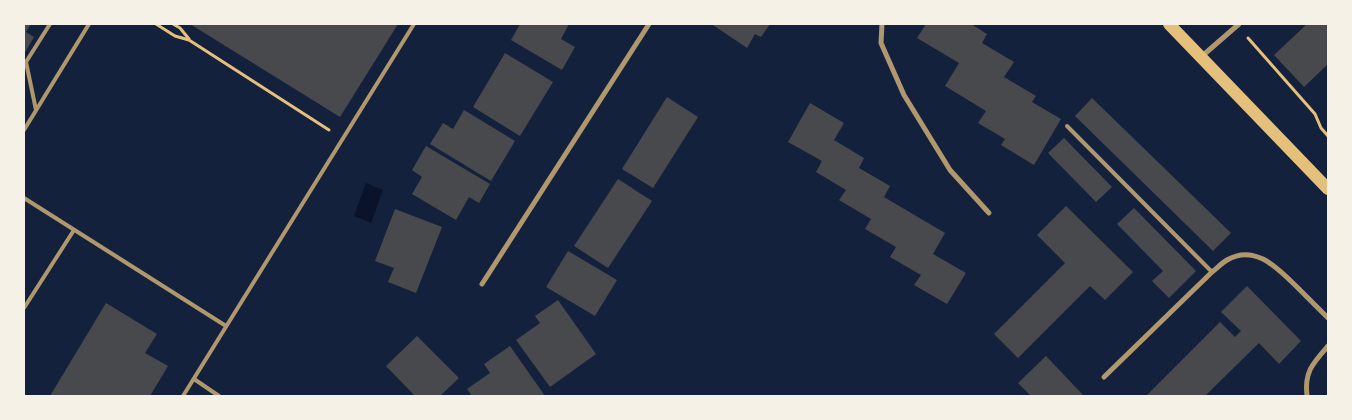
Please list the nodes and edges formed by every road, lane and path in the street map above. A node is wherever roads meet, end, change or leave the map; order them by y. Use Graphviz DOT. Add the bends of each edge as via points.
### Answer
graph roads {
  1 [pos="50,24"];
  2 [pos="89,24"];
  3 [pos="156,24"];
  4 [pos="173,24"];
  5 [pos="414,24"];
  6 [pos="649,24"];
  7 [pos="882,24"];
  8 [pos="1170,24"];
  9 [pos="1238,25"];
  10 [pos="189,40"];
  11 [pos="1201,57"];
  12 [pos="36,110"];
  13 [pos="1067,126"];
  14 [pos="24,130"];
  15 [pos="1328,136"];
  16 [pos="342,139"];
  17 [pos="1328,189"];
  18 [pos="24,198"];
  19 [pos="989,213"];
  20 [pos="74,230"];
  21 [pos="1212,272"];
  22 [pos="482,284"];
  23 [pos="24,308"];
  24 [pos="1328,318"];
  25 [pos="226,326"];
  26 [pos="1328,346"];
  27 [pos="1104,377"];
  28 [pos="194,379"];
  29 [pos="183,396"];
  30 [pos="219,396"];
  31 [pos="1307,396"];
  1 -- 12 [label="lane" via="26,62"];
  2 -- 12 [label="lane"];
  3 -- 10 [label="path" via="175,36"];
  4 -- 10 [label="path"];
  5 -- 16 [label="lane"];
  6 -- 22 [label="street"];
  7 -- 19 [label="street" via="881,43 904,95 950,170"];
  8 -- 11 [label="main road"];
  9 -- 11 [label="street"];
  9 -- 15 [label="path" via="1315,114"];
  10 -- 16 [label="path"];
  11 -- 17 [label="main road"];
  12 -- 14 [label="lane"];
  13 -- 21 [label="lane"];
  16 -- 25 [label="lane"];
  18 -- 20 [label="lane"];
  20 -- 23 [label="lane"];
  20 -- 25 [label="lane"];
  21 -- 24 [label="street" via="1228,259 1254,255 1275,266"];
  21 -- 27 [label="street"];
  25 -- 28 [label="lane"];
  26 -- 31 [label="street" via="1308,373"];
  28 -- 29 [label="lane"];
  28 -- 30 [label="lane"];
}
